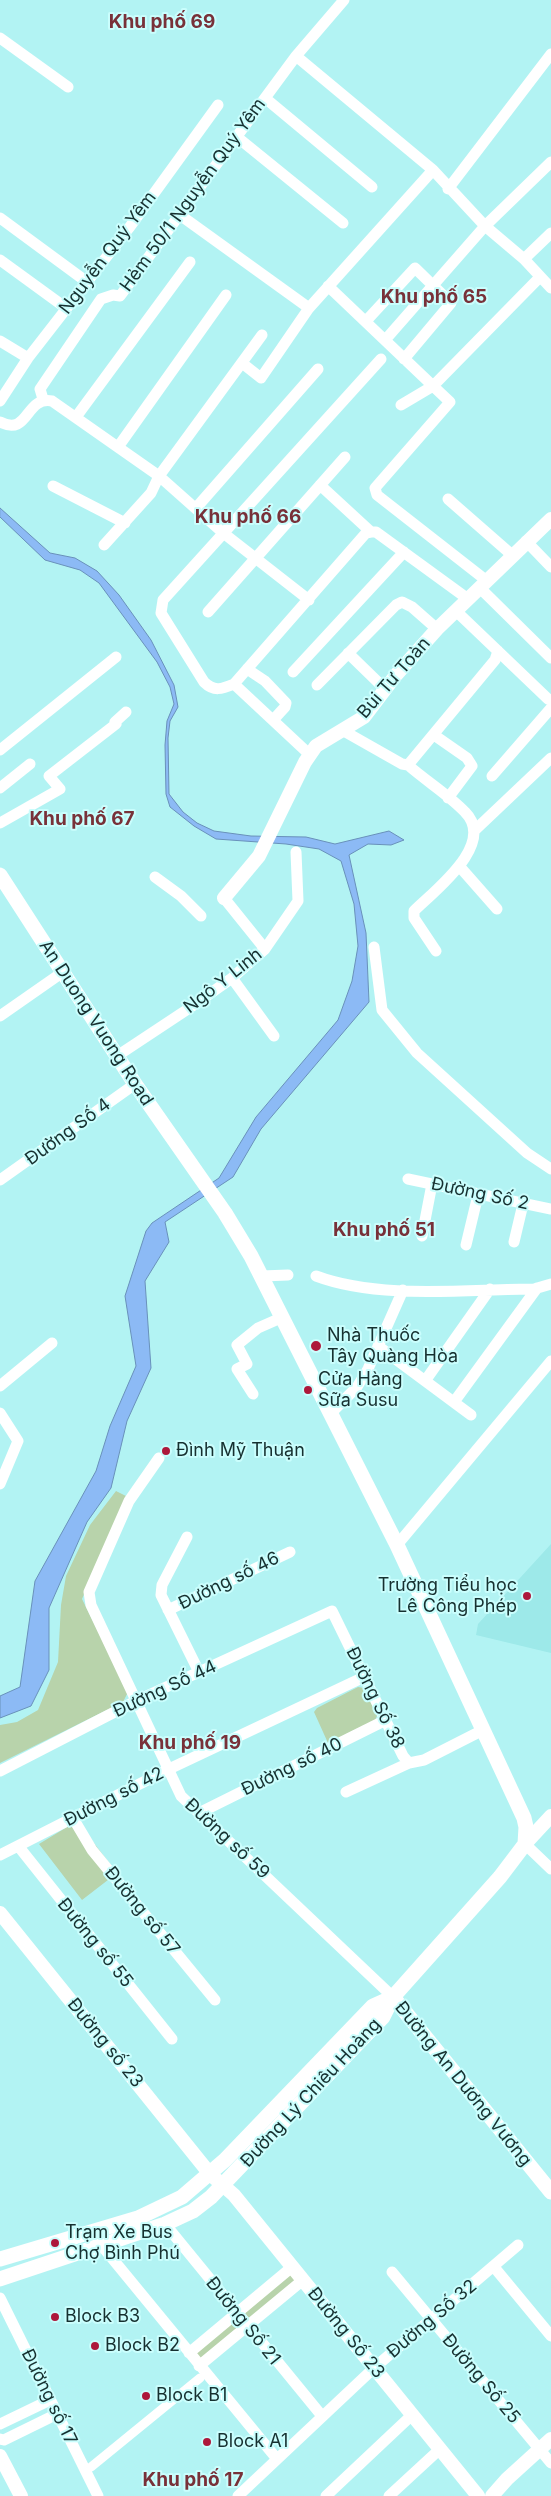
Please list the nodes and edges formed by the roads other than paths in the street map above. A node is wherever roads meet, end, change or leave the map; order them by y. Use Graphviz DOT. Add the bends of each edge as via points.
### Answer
graph roads {
  1 [pos="344,0"];
  2 [pos="0,38"];
  3 [pos="551,54"];
  4 [pos="296,56"];
  5 [pos="68,87"];
  6 [pos="265,98"];
  7 [pos="218,105"];
  8 [pos="237,137"];
  9 [pos="551,162"];
  10 [pos="433,170"];
  11 [pos="372,187"];
  12 [pos="448,189"];
  13 [pos="180,215"];
  14 [pos="0,218"];
  15 [pos="342,223"];
  16 [pos="485,226"];
  17 [pos="551,233"];
  18 [pos="524,258"];
  19 [pos="0,260"];
  20 [pos="190,262"];
  21 [pos="540,277"];
  22 [pos="86,282"];
  23 [pos="433,285"];
  24 [pos="328,286"];
  25 [pos="551,288"];
  26 [pos="226,295"];
  27 [pos="66,308"];
  28 [pos="309,308"];
  29 [pos="366,321"];
  30 [pos="262,335"];
  31 [pos="386,339"];
  32 [pos="0,341"];
  33 [pos="28,358"];
  34 [pos="381,359"];
  35 [pos="404,359"];
  36 [pos="242,364"];
  37 [pos="318,369"];
  38 [pos="433,386"];
  39 [pos="43,399"];
  40 [pos="0,401"];
  41 [pos="402,405"];
  42 [pos="76,417"];
  43 [pos="0,422"];
  44 [pos="118,447"];
  45 [pos="345,457"];
  46 [pos="159,476"];
  47 [pos="320,485"];
  48 [pos="53,486"];
  49 [pos="448,499"];
  50 [pos="196,508"];
  51 [pos="551,519"];
  52 [pos="125,523"];
  53 [pos="222,532"];
  54 [pos="371,532"];
  55 [pos="526,541"];
  56 [pos="104,545"];
  57 [pos="404,552"];
  58 [pos="512,555"];
  59 [pos="256,558"];
  60 [pos="551,567"];
  61 [pos="483,584"];
  62 [pos="309,600"];
  63 [pos="468,600"];
  64 [pos="456,611"];
  65 [pos="208,612"];
  66 [pos="437,629"];
  67 [pos="498,651"];
  68 [pos="348,653"];
  69 [pos="116,658"];
  70 [pos="551,658"];
  71 [pos="247,669"];
  72 [pos="293,672"];
  73 [pos="234,684"];
  74 [pos="317,685"];
  75 [pos="385,689"];
  76 [pos="550,703"];
  77 [pos="126,712"];
  78 [pos="274,719"];
  79 [pos="342,730"];
  80 [pos="434,735"];
  81 [pos="0,750"];
  82 [pos="309,754"];
  83 [pos="551,758"];
  84 [pos="30,764"];
  85 [pos="408,766"];
  86 [pos="492,776"];
  87 [pos="0,788"];
  88 [pos="448,798"];
  89 [pos="0,823"];
  90 [pos="474,832"];
  91 [pos="296,852"];
  92 [pos="460,866"];
  93 [pos="155,877"];
  94 [pos="2,882"];
  95 [pos="224,898"];
  96 [pos="497,909"];
  97 [pos="201,916"];
  98 [pos="374,947"];
  99 [pos="265,949"];
  100 [pos="436,951"];
  101 [pos="63,972"];
  102 [pos="232,978"];
  103 [pos="0,1016"];
  104 [pos="274,1036"];
  105 [pos="117,1056"];
  106 [pos="136,1084"];
  107 [pos="551,1170"];
  108 [pos="408,1179"];
  109 [pos="0,1180"];
  110 [pos="432,1184"];
  111 [pos="478,1195"];
  112 [pos="523,1204"];
  113 [pos="551,1209"];
  114 [pos="422,1236"];
  115 [pos="514,1242"];
  116 [pos="466,1245"];
  117 [pos="288,1275"];
  118 [pos="262,1276"];
  119 [pos="316,1276"];
  120 [pos="551,1284"];
  121 [pos="537,1288"];
  122 [pos="490,1289"];
  123 [pos="403,1290"];
  124 [pos="283,1317"];
  125 [pos="52,1344"];
  126 [pos="378,1346"];
  127 [pos="551,1360"];
  128 [pos="425,1381"];
  129 [pos="0,1386"];
  130 [pos="253,1394"];
  131 [pos="454,1402"];
  132 [pos="0,1413"];
  133 [pos="330,1414"];
  134 [pos="471,1415"];
  135 [pos="159,1458"];
  136 [pos="0,1484"];
  137 [pos="187,1537"];
  138 [pos="397,1545"];
  139 [pos="290,1552"];
  140 [pos="168,1610"];
  141 [pos="332,1611"];
  142 [pos="199,1672"];
  143 [pos="364,1677"];
  144 [pos="138,1700"];
  145 [pos="386,1720"];
  146 [pos="483,1730"];
  147 [pos="409,1763"];
  148 [pos="169,1769"];
  149 [pos="0,1771"];
  150 [pos="346,1792"];
  151 [pos="199,1813"];
  152 [pos="551,1816"];
  153 [pos="73,1818"];
  154 [pos="525,1844"];
  155 [pos="19,1847"];
  156 [pos="0,1856"];
  157 [pos="551,1869"];
  158 [pos="0,1913"];
  159 [pos="393,1997"];
  160 [pos="215,2000"];
  161 [pos="172,2039"];
  162 [pos="210,2174"];
  163 [pos="223,2186"];
  164 [pos="551,2192"];
  165 [pos="165,2224"];
  166 [pos="518,2245"];
  167 [pos="102,2246"];
  168 [pos="0,2259"];
  169 [pos="292,2267"];
  170 [pos="494,2267"];
  171 [pos="392,2272"];
  172 [pos="0,2279"];
  173 [pos="302,2280"];
  174 [pos="0,2298"];
  175 [pos="237,2313"];
  176 [pos="431,2320"];
  177 [pos="247,2326"];
  178 [pos="551,2336"];
  179 [pos="189,2353"];
  180 [pos="199,2366"];
  181 [pos="374,2368"];
  182 [pos="200,2378"];
  183 [pos="50,2400"];
  184 [pos="57,2414"];
  185 [pos="412,2415"];
  186 [pos="322,2416"];
  187 [pos="0,2424"];
  188 [pos="0,2439"];
  189 [pos="551,2439"];
  190 [pos="440,2449"];
  191 [pos="540,2449"];
  192 [pos="0,2456"];
  193 [pos="277,2460"];
  194 [pos="551,2463"];
  195 [pos="91,2467"];
  196 [pos="21,2496"];
  197 [pos="98,2496"];
  198 [pos="238,2496"];
  199 [pos="326,2496"];
  200 [pos="389,2496"];
  201 [pos="478,2496"];
  202 [pos="492,2496"];
  1 -- 4 [label="street, Hẻm 50/1 Nguyễn Quý Yêm"];
  2 -- 5 [label="street"];
  3 -- 12 [label="street"];
  4 -- 6 [label="street, Hẻm 50/1 Nguyễn Quý Yêm"];
  4 -- 10 [label="street"];
  6 -- 8 [label="street, Hẻm 50/1 Nguyễn Quý Yêm"];
  6 -- 11 [label="street"];
  7 -- 22 [label="street, Nguyễn Quý Yêm"];
  8 -- 13 [label="street, Hẻm 50/1 Nguyễn Quý Yêm"];
  8 -- 15 [label="street"];
  9 -- 16 [label="street"];
  10 -- 12 [label="street"];
  10 -- 24 [label="street"];
  12 -- 16 [label="street"];
  13 -- 28 [label="street"];
  13 -- 39 [label="street, Hẻm 50/1 Nguyễn Quý Yêm" via="120,296 101,299 40,389"];
  14 -- 22 [label="street"];
  16 -- 18 [label="street"];
  16 -- 23 [label="street"];
  17 -- 18 [label="street"];
  18 -- 21 [label="street"];
  19 -- 27 [label="street"];
  20 -- 42 [label="street"];
  21 -- 25 [label="street"];
  21 -- 38 [label="street"];
  22 -- 27 [label="street, Nguyễn Quý Yêm"];
  23 -- 29 [label="street" via="415,268"];
  23 -- 31 [label="street"];
  23 -- 35 [label="street" via="451,303"];
  24 -- 28 [label="street"];
  24 -- 29 [label="street"];
  26 -- 44 [label="street"];
  27 -- 33 [label="street, Nguyễn Quý Yêm"];
  28 -- 36 [label="street" via="261,378"];
  29 -- 31 [label="street"];
  30 -- 36 [label="street"];
  31 -- 35 [label="street"];
  32 -- 33 [label="street"];
  33 -- 40 [label="street, Nguyễn Quý Yêm"];
  34 -- 53 [label="street"];
  35 -- 38 [label="street"];
  36 -- 46 [label="street"];
  37 -- 50 [label="street"];
  38 -- 41 [label="street"];
  38 -- 61 [label="street" via="450,402 375,488 377,494"];
  39 -- 42 [label="street" via="52,401"];
  39 -- 43 [label="street" via="18,425 8,426"];
  42 -- 44 [label="street"];
  44 -- 46 [label="street"];
  45 -- 47 [label="street"];
  46 -- 50 [label="street"];
  46 -- 52 [label="street" via="151,493"];
  47 -- 54 [label="street"];
  47 -- 59 [label="street"];
  48 -- 52 [label="street"];
  49 -- 58 [label="street"];
  50 -- 53 [label="street"];
  51 -- 55 [label="street, Bùi Tư Toàn"];
  52 -- 56 [label="street"];
  53 -- 59 [label="street"];
  53 -- 73 [label="street" via="161,605 161,613 210,688 217,690"];
  54 -- 57 [label="street" via="376,532"];
  54 -- 62 [label="street" via="366,533"];
  55 -- 58 [label="street, Bùi Tư Toàn"];
  55 -- 60 [label="street"];
  57 -- 63 [label="street"];
  57 -- 72 [label="street"];
  58 -- 61 [label="street, Bùi Tư Toàn"];
  59 -- 62 [label="street"];
  59 -- 65 [label="street"];
  61 -- 63 [label="street, Bùi Tư Toàn"];
  61 -- 70 [label="street"];
  62 -- 71 [label="street"];
  63 -- 64 [label="street, Bùi Tư Toàn"];
  64 -- 66 [label="street, Bùi Tư Toàn"];
  64 -- 67 [label="street"];
  66 -- 68 [label="street" via="402,602"];
  66 -- 75 [label="street, Bùi Tư Toàn"];
  67 -- 76 [label="street"];
  67 -- 80 [label="street" via="495,660"];
  68 -- 74 [label="street"];
  68 -- 75 [label="street"];
  69 -- 81 [label="street"];
  71 -- 73 [label="street"];
  71 -- 78 [label="street" via="286,703"];
  73 -- 78 [label="street"];
  75 -- 79 [label="street, Bùi Tư Toàn" via="364,716"];
  76 -- 86 [label="street"];
  77 -- 89 [label="street" via="116,724 49,776 60,789"];
  78 -- 82 [label="street"];
  79 -- 82 [label="street, Bùi Tư Toàn" via="323,740"];
  79 -- 85 [label="street"];
  80 -- 85 [label="street"];
  80 -- 88 [label="street" via="467,758 472,766"];
  82 -- 95 [label="street, Bùi Tư Toàn" via="264,847"];
  83 -- 90 [label="street"];
  84 -- 87 [label="street"];
  85 -- 88 [label="street"];
  88 -- 90 [label="street" via="466,812"];
  90 -- 92 [label="street"];
  91 -- 99 [label="street, Ngô Y Linh" via="298,901"];
  92 -- 96 [label="street"];
  92 -- 100 [label="street" via="414,911 413,915"];
  93 -- 97 [label="street"];
  94 -- 101 [label="main road, An Duong Vuong Road"];
  95 -- 99 [label="street"];
  98 -- 107 [label="street" via="382,1010 416,1053 527,1153"];
  99 -- 102 [label="street, Ngô Y Linh"];
  101 -- 103 [label="street"];
  101 -- 105 [label="main road, An Duong Vuong Road"];
  102 -- 104 [label="street"];
  102 -- 105 [label="street, Ngô Y Linh"];
  105 -- 106 [label="main road, An Duong Vuong Road"];
  106 -- 109 [label="street, Đường Số 4"];
  106 -- 118 [label="main road, An Duong Vuong Road" via="225,1213"];
  108 -- 110 [label="street, Đường Số 2"];
  110 -- 111 [label="street, Đường Số 2"];
  110 -- 114 [label="street"];
  111 -- 112 [label="street, Đường Số 2"];
  111 -- 116 [label="street"];
  112 -- 113 [label="street, Đường Số 2"];
  112 -- 115 [label="street"];
  117 -- 118 [label="street"];
  118 -- 124 [label="main road"];
  119 -- 123 [label="street" via="339,1284"];
  120 -- 121 [label="street"];
  121 -- 122 [label="street"];
  121 -- 131 [label="street"];
  122 -- 123 [label="street"];
  122 -- 128 [label="street"];
  123 -- 126 [label="street"];
  124 -- 130 [label="street" via="258,1328 237,1345 247,1364 237,1369"];
  124 -- 133 [label="main road"];
  125 -- 129 [label="street"];
  126 -- 128 [label="street"];
  126 -- 133 [label="street" via="357,1387"];
  127 -- 138 [label="street"];
  128 -- 131 [label="street"];
  131 -- 134 [label="street"];
  132 -- 136 [label="street" via="18,1441"];
  133 -- 138 [label="main road"];
  135 -- 144 [label="street, Đường số 59" via="129,1501 89,1592 91,1605"];
  137 -- 140 [label="street" via="162,1585 161,1595"];
  138 -- 146 [label="main road"];
  139 -- 140 [label="street, Đường số 46"];
  140 -- 142 [label="street"];
  141 -- 142 [label="street, Đường Số 44"];
  141 -- 143 [label="street, Đường Số 38"];
  142 -- 144 [label="street, Đường Số 44"];
  143 -- 145 [label="street, Đường Số 38"];
  143 -- 148 [label="street, Đường số 42"];
  144 -- 148 [label="street, Đường số 59"];
  144 -- 149 [label="street, Đường Số 44"];
  145 -- 147 [label="street, Đường Số 38"];
  145 -- 151 [label="street, Đường số 40"];
  146 -- 147 [label="street, Đường Số 38" via="424,1760"];
  146 -- 154 [label="main road" via="524,1818"];
  147 -- 150 [label="street"];
  148 -- 151 [label="street, Đường số 59" via="181,1796"];
  148 -- 153 [label="street, Đường số 42"];
  151 -- 159 [label="street, Đường số 59"];
  152 -- 154 [label="street"];
  153 -- 155 [label="street, Đường số 42"];
  153 -- 160 [label="street, Đường số 57" via="92,1850"];
  154 -- 157 [label="street"];
  154 -- 159 [label="main road, Đường An Dương Vương" via="500,1877"];
  155 -- 156 [label="street, Đường số 42"];
  155 -- 161 [label="street, Đường số 55"];
  158 -- 162 [label="street, Đường số 23"];
  159 -- 162 [label="main road, Đường Lý Chiêu Hoàng" via="373,2006"];
  159 -- 163 [label="main road, Đường Lý Chiêu Hoàng" via="383,2018"];
  159 -- 164 [label="main road, Đường An Dương Vương"];
  162 -- 163 [label="street, Đường Số 23"];
  162 -- 168 [label="main road, Đường Lý Chiêu Hoàng" via="182,2197 154,2212"];
  163 -- 165 [label="main road, Đường Lý Chiêu Hoàng" via="193,2211"];
  163 -- 169 [label="street, Đường Số 23"];
  165 -- 167 [label="main road, Đường Lý Chiêu Hoàng"];
  165 -- 175 [label="street, Đường Số 21"];
  166 -- 170 [label="street, Đường Số 32"];
  167 -- 172 [label="main road, Đường Lý Chiêu Hoàng"];
  167 -- 179 [label="street"];
  169 -- 173 [label="street, Đường Số 23"];
  169 -- 175 [label="street"];
  170 -- 176 [label="street, Đường Số 32"];
  170 -- 178 [label="street"];
  171 -- 176 [label="street, Đường Số 25"];
  173 -- 177 [label="street"];
  173 -- 181 [label="street, Đường Số 23"];
  174 -- 183 [label="street, Đường số 17"];
  175 -- 177 [label="street, Đường Số 21"];
  175 -- 179 [label="street"];
  176 -- 181 [label="street, Đường Số 32"];
  176 -- 191 [label="street, Đường Số 25"];
  177 -- 180 [label="street"];
  177 -- 186 [label="street, Đường Số 21"];
  179 -- 180 [label="street"];
  180 -- 193 [label="street"];
  181 -- 185 [label="street, Đường Số 23"];
  181 -- 186 [label="street, Đường Số 32"];
  182 -- 195 [label="street"];
  183 -- 184 [label="street, Đường số 17"];
  183 -- 187 [label="street"];
  184 -- 188 [label="street" via="4,2440"];
  184 -- 197 [label="street, Đường số 17"];
  185 -- 190 [label="street, Đường Số 23"];
  185 -- 199 [label="street"];
  186 -- 193 [label="street, Đường Số 32"];
  189 -- 191 [label="street"];
  190 -- 200 [label="street"];
  190 -- 201 [label="street, Đường Số 23"];
  191 -- 194 [label="street, Đường Số 25"];
  191 -- 202 [label="street"];
  192 -- 196 [label="street"];
  193 -- 198 [label="street, Đường Số 32"];
}
